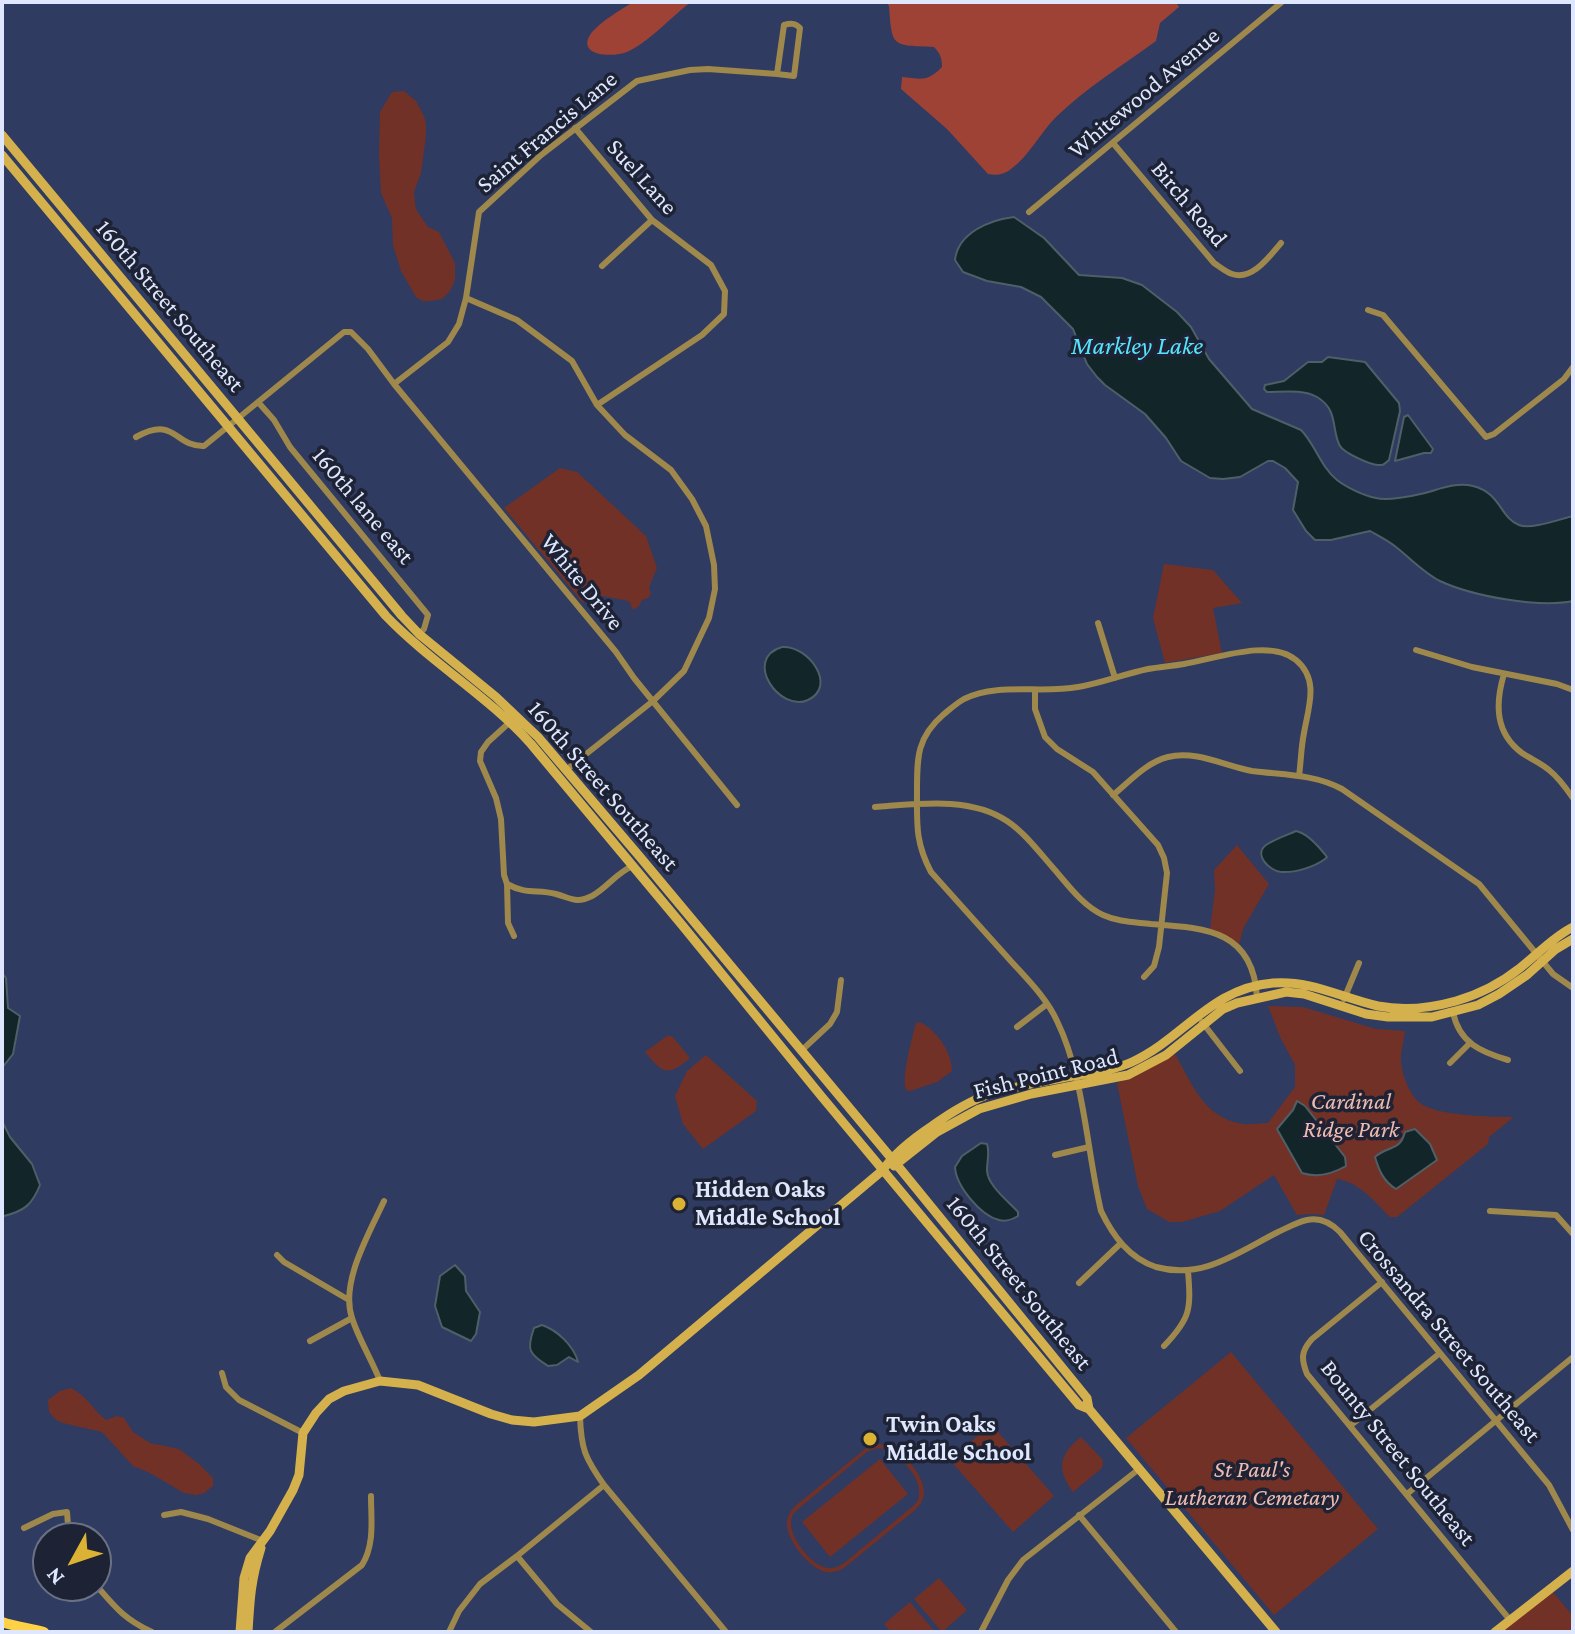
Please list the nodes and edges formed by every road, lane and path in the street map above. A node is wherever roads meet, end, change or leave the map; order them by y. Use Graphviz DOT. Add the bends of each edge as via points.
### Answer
graph roads {
  1 [pos="1282,2"];
  2 [pos="777,74"];
  3 [pos="575,128"];
  4 [pos="2,135"];
  5 [pos="1113,143"];
  6 [pos="2,155"];
  7 [pos="1029,212"];
  8 [pos="652,220"];
  9 [pos="1281,243"];
  10 [pos="602,266"];
  11 [pos="466,298"];
  12 [pos="1368,310"];
  13 [pos="1573,367"];
  14 [pos="394,384"];
  15 [pos="258,402"];
  16 [pos="597,405"];
  17 [pos="238,419"];
  18 [pos="228,427"];
  19 [pos="136,437"];
  20 [pos="1098,623"];
  21 [pos="419,634"];
  22 [pos="1416,650"];
  23 [pos="1504,674"];
  24 [pos="1115,678"];
  25 [pos="1035,690"];
  26 [pos="1573,690"];
  27 [pos="653,701"];
  28 [pos="510,722"];
  29 [pos="566,770"];
  30 [pos="1299,776"];
  31 [pos="1113,795"];
  32 [pos="1573,798"];
  33 [pos="917,804"];
  34 [pos="737,805"];
  35 [pos="875,807"];
  36 [pos="636,861"];
  37 [pos="507,884"];
  38 [pos="1161,925"];
  39 [pos="1573,927"];
  40 [pos="514,936"];
  41 [pos="1573,939"];
  42 [pos="1539,958"];
  43 [pos="1359,963"];
  44 [pos="1144,977"];
  45 [pos="841,980"];
  46 [pos="1256,985"];
  47 [pos="1573,988"];
  48 [pos="1257,997"];
  49 [pos="1343,1001"];
  50 [pos="1047,1004"];
  51 [pos="1453,1012"];
  52 [pos="1200,1020"];
  53 [pos="1017,1027"];
  54 [pos="1470,1043"];
  55 [pos="801,1051"];
  56 [pos="1508,1060"];
  57 [pos="1450,1063"];
  58 [pos="1240,1071"];
  59 [pos="1076,1081"];
  60 [pos="1089,1147"];
  61 [pos="1055,1155"];
  62 [pos="893,1161"];
  63 [pos="883,1170"];
  64 [pos="384,1201"];
  65 [pos="1490,1211"];
  66 [pos="1573,1234"];
  67 [pos="1120,1244"];
  68 [pos="277,1255"];
  69 [pos="1188,1271"];
  70 [pos="1382,1282"];
  71 [pos="1079,1283"];
  72 [pos="349,1300"];
  73 [pos="352,1318"];
  74 [pos="310,1341"];
  75 [pos="1164,1346"];
  76 [pos="1440,1353"];
  77 [pos="1573,1357"];
  78 [pos="1566,1363"];
  79 [pos="1573,1372"];
  80 [pos="222,1373"];
  81 [pos="380,1381"];
  82 [pos="1089,1409"];
  83 [pos="580,1416"];
  84 [pos="1496,1421"];
  85 [pos="1350,1426"];
  86 [pos="303,1433"];
  87 [pos="1139,1469"];
  88 [pos="604,1485"];
  89 [pos="1407,1494"];
  90 [pos="371,1496"];
  91 [pos="164,1515"];
  92 [pos="1079,1515"];
  93 [pos="36,1522"];
  94 [pos="68,1522"];
  95 [pos="32,1524"];
  96 [pos="24,1528"];
  97 [pos="1573,1530"];
  98 [pos="263,1541"];
  99 [pos="517,1556"];
  100 [pos="1573,1571"];
  101 [pos="110,1602"];
  102 [pos="1510,1620"];
  103 [pos="2,1622"];
  104 [pos="26,1630"];
  105 [pos="44,1632"];
  106 [pos="152,1632"];
  107 [pos="240,1632"];
  108 [pos="248,1632"];
  109 [pos="275,1632"];
  110 [pos="449,1632"];
  111 [pos="591,1632"];
  112 [pos="726,1632"];
  113 [pos="981,1632"];
  114 [pos="1176,1632"];
  115 [pos="1276,1632"];
  116 [pos="1495,1632"];
  1 -- 5 [label="street, Whitewood Avenue"];
  2 -- 2 [label="street" via="784,25 796,24 800,28 794,76"];
  2 -- 3 [label="street, Saint Francis Lane" via="708,69 637,81"];
  3 -- 8 [label="street, Suel Lane"];
  3 -- 11 [label="street, Saint Francis Lane" via="479,212"];
  4 -- 17 [label="street, 160th Street Southeast"];
  5 -- 7 [label="street, Whitewood Avenue"];
  5 -- 9 [label="street, Birch Road" via="1214,263 1233,275 1248,274 1265,263"];
  6 -- 18 [label="street, 160th Street Southeast"];
  8 -- 10 [label="street"];
  8 -- 16 [label="street, Suel Lane" via="711,265 725,291 724,314 702,335"];
  11 -- 14 [label="street, Saint Francis Lane" via="448,342"];
  11 -- 16 [label="street" via="517,320 572,361"];
  12 -- 13 [label="street" via="1383,315 1486,437"];
  14 -- 15 [label="street" via="368,349 351,332 344,332"];
  14 -- 27 [label="street, White Drive"];
  15 -- 17 [label="street"];
  15 -- 21 [label="street, 160th lane east" via="428,615"];
  16 -- 27 [label="street" via="625,435 671,470 706,526 714,565 715,589 701,637 684,671"];
  17 -- 18 [label="street"];
  17 -- 21 [label="street, 160th Street Southeast"];
  18 -- 19 [label="street" via="204,446 189,444 165,429"];
  18 -- 28 [label="street, 160th Street Southeast" via="386,616"];
  20 -- 24 [label="street"];
  21 -- 29 [label="street, 160th Street Southeast" via="516,716"];
  22 -- 23 [label="street"];
  23 -- 26 [label="street"];
  23 -- 32 [label="street" via="1497,701 1502,730 1521,752 1552,772"];
  24 -- 25 [label="street, Crossandra Street Southeast" via="1076,688"];
  24 -- 30 [label="street, Crossandra Street Southeast" via="1251,651 1282,651 1304,669 1312,697"];
  25 -- 31 [label="street" via="1045,737 1093,772"];
  25 -- 33 [label="street, Crossandra Street Southeast" via="983,693 964,699 937,720 918,749"];
  27 -- 29 [label="street"];
  27 -- 34 [label="street, White Drive"];
  28 -- 36 [label="street, 160th Street Southeast"];
  28 -- 37 [label="street" via="488,742 480,761 501,819"];
  29 -- 36 [label="street, 160th Street Southeast"];
  30 -- 31 [label="street" via="1171,756 1151,764"];
  30 -- 42 [label="street" via="1342,789 1463,871"];
  31 -- 38 [label="street" via="1164,858"];
  33 -- 35 [label="street"];
  33 -- 38 [label="street" via="952,804 993,813 1025,836 1100,914"];
  33 -- 50 [label="street, Crossandra Street Southeast" via="918,841 931,872"];
  36 -- 37 [label="street" via="581,900 520,891"];
  36 -- 55 [label="street, 160th Street Southeast"];
  36 -- 63 [label="street, 160th Street Southeast"];
  37 -- 40 [label="street" via="508,923"];
  38 -- 44 [label="street" via="1154,966"];
  38 -- 46 [label="street" via="1201,929 1234,943 1252,968"];
  39 -- 42 [label="street, Fish Point Road" via="1551,940"];
  41 -- 42 [label="street, Fish Point Road"];
  42 -- 47 [label="street"];
  42 -- 49 [label="street, Fish Point Road" via="1494,986 1445,1004 1400,1008"];
  42 -- 51 [label="street, Fish Point Road" via="1527,975 1499,994"];
  43 -- 49 [label="street"];
  45 -- 55 [label="street" via="837,1012"];
  46 -- 48 [label="street"];
  46 -- 49 [label="street, Fish Point Road" via="1310,985"];
  46 -- 52 [label="street, Fish Point Road" via="1222,998"];
  48 -- 49 [label="street, Fish Point Road" via="1286,992"];
  48 -- 52 [label="street, Fish Point Road"];
  49 -- 51 [label="street, Fish Point Road" via="1366,1014 1388,1017"];
  50 -- 53 [label="street"];
  50 -- 59 [label="street, Crossandra Street Southeast" via="1068,1045"];
  51 -- 54 [label="street"];
  52 -- 58 [label="street"];
  52 -- 59 [label="street, Fish Point Road" via="1131,1063"];
  54 -- 56 [label="street"];
  54 -- 57 [label="street"];
  55 -- 62 [label="street, 160th Street Southeast"];
  59 -- 60 [label="street, Crossandra Street Southeast"];
  59 -- 62 [label="street, Fish Point Road" via="1014,1088 972,1102 924,1131"];
  60 -- 61 [label="street"];
  60 -- 67 [label="street, Crossandra Street Southeast" via="1101,1211"];
  62 -- 63 [label="street, Fish Point Road"];
  62 -- 82 [label="street, 160th Street Southeast" via="1087,1398"];
  63 -- 82 [label="street, 160th Street Southeast" via="1079,1405"];
  63 -- 83 [label="street, Fish Point Road" via="639,1375"];
  64 -- 72 [label="street" via="355,1268"];
  65 -- 66 [label="street" via="1556,1215"];
  67 -- 69 [label="street, Crossandra Street Southeast" via="1152,1265"];
  67 -- 71 [label="street"];
  68 -- 72 [label="street"];
  69 -- 70 [label="street, Crossandra Street Southeast" via="1223,1261 1291,1226 1319,1220 1340,1232"];
  69 -- 75 [label="street" via="1190,1310"];
  70 -- 76 [label="street, Crossandra Street Southeast"];
  70 -- 85 [label="street, Bounty Street Southeast" via="1312,1339 1301,1357 1307,1374"];
  72 -- 73 [label="street"];
  73 -- 74 [label="street"];
  73 -- 81 [label="street"];
  76 -- 84 [label="street, Crossandra Street Southeast"];
  76 -- 85 [label="street"];
  77 -- 78 [label="street"];
  78 -- 79 [label="street"];
  78 -- 84 [label="street"];
  80 -- 86 [label="street" via="226,1387 239,1400"];
  81 -- 83 [label="street" via="418,1385 512,1420"];
  81 -- 86 [label="street" via="329,1399"];
  82 -- 87 [label="street, 160th Street Southeast"];
  83 -- 88 [label="street" via="580,1441"];
  84 -- 89 [label="street"];
  84 -- 97 [label="street, Crossandra Street Southeast" via="1549,1485"];
  85 -- 89 [label="street, Bounty Street Southeast"];
  86 -- 98 [label="street" via="299,1475"];
  87 -- 92 [label="street"];
  87 -- 115 [label="street, 160th Street Southeast"];
  88 -- 99 [label="street"];
  88 -- 112 [label="street"];
  89 -- 102 [label="street, Bounty Street Southeast"];
  90 -- 109 [label="street" via="371,1544 362,1565"];
  91 -- 98 [label="street" via="181,1512 208,1519"];
  92 -- 113 [label="street" via="1023,1560"];
  92 -- 114 [label="street"];
  93 -- 94 [label="street" via="67,1512"];
  95 -- 96 [label="street"];
  98 -- 107 [label="street" via="246,1568"];
  98 -- 108 [label="street" via="250,1589"];
  99 -- 110 [label="street" via="471,1593"];
  99 -- 111 [label="street" via="557,1604"];
  100 -- 102 [label="street"];
  101 -- 106 [label="street" via="132,1623"];
  102 -- 116 [label="street"];
  103 -- 104 [label="main road"];
  104 -- 105 [label="main road"];
}
